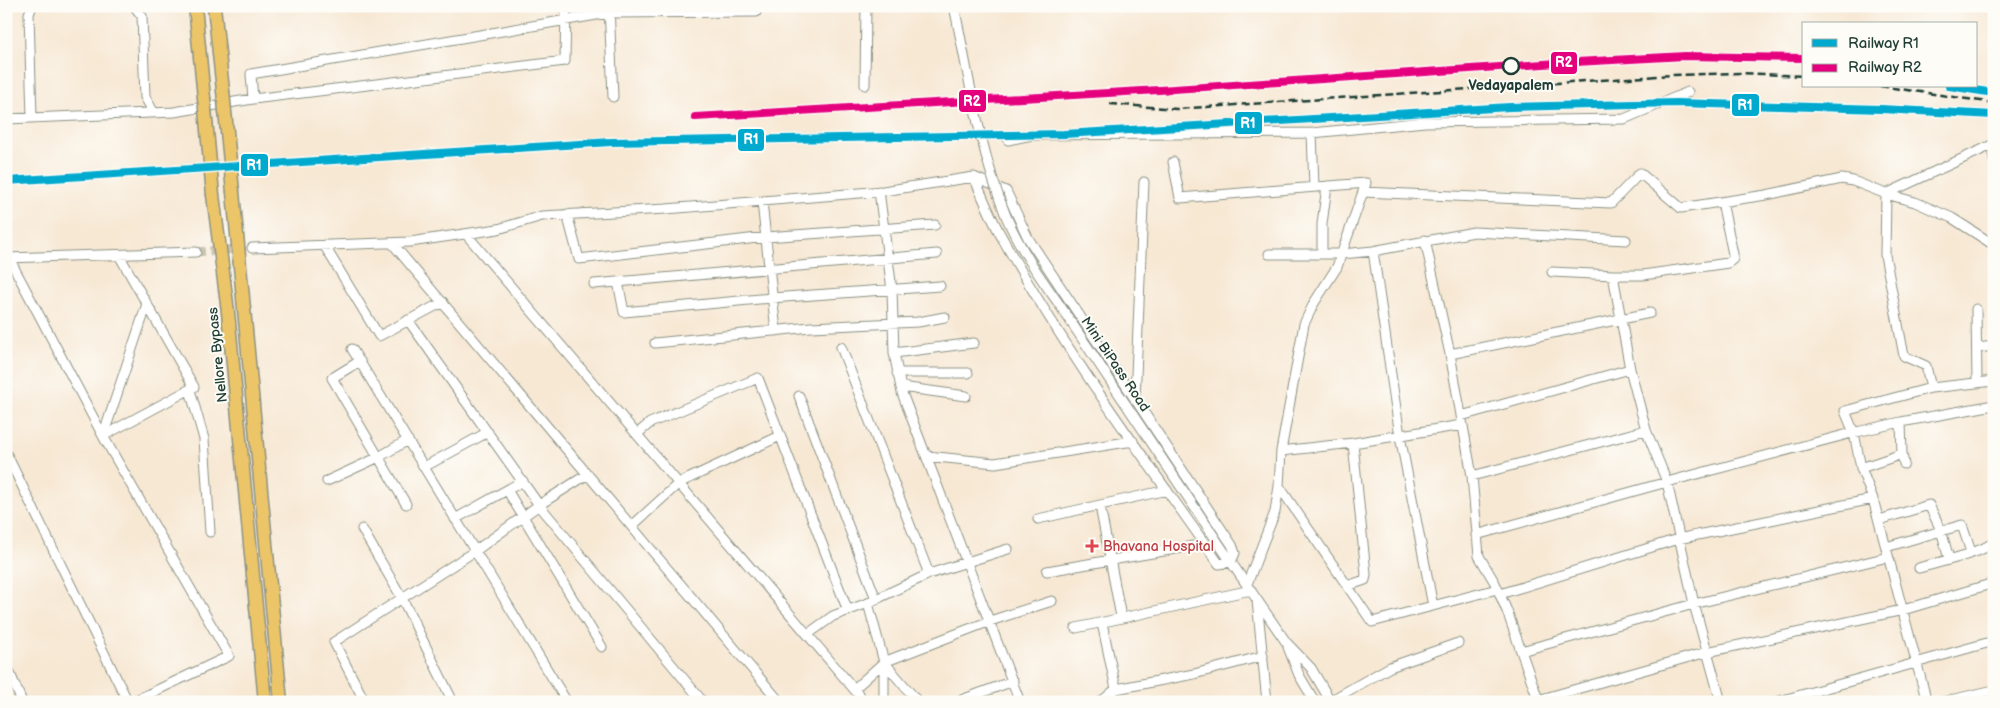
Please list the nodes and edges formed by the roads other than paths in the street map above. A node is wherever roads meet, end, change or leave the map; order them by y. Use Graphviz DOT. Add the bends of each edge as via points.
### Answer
graph roads {
  1 [pos="32,6"];
  2 [pos="134,6"];
  3 [pos="195,6"];
  4 [pos="214,6"];
  5 [pos="566,6"];
  6 [pos="757,6"];
  7 [pos="866,6"];
  8 [pos="954,6"];
  9 [pos="608,10"];
  10 [pos="566,20"];
  11 [pos="865,85"];
  12 [pos="1688,92"];
  13 [pos="613,97"];
  14 [pos="252,99"];
  15 [pos="154,113"];
  16 [pos="32,118"];
  17 [pos="6,119"];
  18 [pos="1312,133"];
  19 [pos="1008,140"];
  20 [pos="1994,144"];
  21 [pos="1994,148"];
  22 [pos="1994,160"];
  23 [pos="1173,162"];
  24 [pos="974,177"];
  25 [pos="1144,182"];
  26 [pos="1327,186"];
  27 [pos="1314,187"];
  28 [pos="879,191"];
  29 [pos="1363,192"];
  30 [pos="1886,194"];
  31 [pos="762,202"];
  32 [pos="1722,202"];
  33 [pos="567,214"];
  34 [pos="935,225"];
  35 [pos="883,229"];
  36 [pos="466,234"];
  37 [pos="766,237"];
  38 [pos="1425,240"];
  39 [pos="1626,240"];
  40 [pos="392,243"];
  41 [pos="324,245"];
  42 [pos="1994,245"];
  43 [pos="252,248"];
  44 [pos="1373,251"];
  45 [pos="196,252"];
  46 [pos="1322,253"];
  47 [pos="937,254"];
  48 [pos="1269,254"];
  49 [pos="1342,254"];
  50 [pos="119,255"];
  51 [pos="8,258"];
  52 [pos="887,258"];
  53 [pos="769,269"];
  54 [pos="1552,272"];
  55 [pos="1613,275"];
  56 [pos="618,282"];
  57 [pos="594,284"];
  58 [pos="940,286"];
  59 [pos="892,290"];
  60 [pos="772,298"];
  61 [pos="443,302"];
  62 [pos="147,304"];
  63 [pos="1976,309"];
  64 [pos="1650,313"];
  65 [pos="945,317"];
  66 [pos="1620,318"];
  67 [pos="408,320"];
  68 [pos="892,323"];
  69 [pos="776,331"];
  70 [pos="655,343"];
  71 [pos="974,343"];
  72 [pos="1994,346"];
  73 [pos="841,347"];
  74 [pos="1977,348"];
  75 [pos="352,349"];
  76 [pos="894,353"];
  77 [pos="1450,354"];
  78 [pos="360,361"];
  79 [pos="1630,369"];
  80 [pos="897,373"];
  81 [pos="968,373"];
  82 [pos="1994,381"];
  83 [pos="1977,383"];
  84 [pos="901,387"];
  85 [pos="1931,388"];
  86 [pos="190,390"];
  87 [pos="799,396"];
  88 [pos="966,396"];
  89 [pos="1136,400"];
  90 [pos="1994,405"];
  91 [pos="1462,421"];
  92 [pos="1901,422"];
  93 [pos="1646,430"];
  94 [pos="488,432"];
  95 [pos="1854,433"];
  96 [pos="637,434"];
  97 [pos="103,436"];
  98 [pos="780,436"];
  99 [pos="1400,436"];
  100 [pos="408,440"];
  101 [pos="1133,441"];
  102 [pos="1353,443"];
  103 [pos="1281,451"];
  104 [pos="6,452"];
  105 [pos="1902,454"];
  106 [pos="378,456"];
  107 [pos="927,456"];
  108 [pos="1904,464"];
  109 [pos="424,468"];
  110 [pos="1861,468"];
  111 [pos="588,474"];
  112 [pos="1472,476"];
  113 [pos="328,481"];
  114 [pos="523,481"];
  115 [pos="1667,482"];
  116 [pos="679,483"];
  117 [pos="1279,486"];
  118 [pos="507,490"];
  119 [pos="1167,490"];
  120 [pos="1873,499"];
  121 [pos="406,504"];
  122 [pos="539,504"];
  123 [pos="1100,506"];
  124 [pos="523,516"];
  125 [pos="456,519"];
  126 [pos="1038,520"];
  127 [pos="1879,520"];
  128 [pos="632,526"];
  129 [pos="362,529"];
  130 [pos="1941,530"];
  131 [pos="210,532"];
  132 [pos="1476,535"];
  133 [pos="1678,539"];
  134 [pos="1994,542"];
  135 [pos="1205,544"];
  136 [pos="1886,547"];
  137 [pos="1008,549"];
  138 [pos="475,551"];
  139 [pos="1971,552"];
  140 [pos="1888,557"];
  141 [pos="1949,559"];
  142 [pos="1110,560"];
  143 [pos="967,562"];
  144 [pos="1231,562"];
  145 [pos="1919,568"];
  146 [pos="1047,570"];
  147 [pos="929,574"];
  148 [pos="1994,583"];
  149 [pos="1347,586"];
  150 [pos="1249,587"];
  151 [pos="1498,591"];
  152 [pos="402,598"];
  153 [pos="1256,598"];
  154 [pos="872,601"];
  155 [pos="1052,601"];
  156 [pos="1694,604"];
  157 [pos="1434,606"];
  158 [pos="848,610"];
  159 [pos="1903,610"];
  160 [pos="1121,617"];
  161 [pos="990,621"];
  162 [pos="1102,623"];
  163 [pos="1076,628"];
  164 [pos="808,634"];
  165 [pos="1994,641"];
  166 [pos="1286,642"];
  167 [pos="1458,643"];
  168 [pos="602,647"];
  169 [pos="1521,651"];
  170 [pos="1707,652"];
  171 [pos="1262,656"];
  172 [pos="1916,661"];
  173 [pos="884,662"];
  174 [pos="6,664"];
  175 [pos="1013,680"];
  176 [pos="854,689"];
  177 [pos="1116,689"];
  178 [pos="1994,690"];
  179 [pos="1330,701"];
  180 [pos="1539,701"];
  181 [pos="22,702"];
  182 [pos="128,702"];
  183 [pos="132,702"];
  184 [pos="265,702"];
  185 [pos="281,702"];
  186 [pos="365,702"];
  187 [pos="453,702"];
  188 [pos="567,702"];
  189 [pos="703,702"];
  190 [pos="780,702"];
  191 [pos="865,702"];
  192 [pos="884,702"];
  193 [pos="918,702"];
  194 [pos="956,702"];
  195 [pos="1020,702"];
  196 [pos="1101,702"];
  197 [pos="1268,702"];
  198 [pos="1315,702"];
  199 [pos="1721,702"];
  200 [pos="1776,702"];
  201 [pos="1927,702"];
  202 [pos="1942,702"];
  1 -- 16 [label="street" via="29,14"];
  2 -- 15 [label="street" via="142,16 145,98"];
  3 -- 184 [label="highway, Nellore Bypass, bridge"];
  4 -- 185 [label="highway, bridge"];
  5 -- 10 [label="street"];
  6 -- 9 [label="street" via="756,12"];
  7 -- 11 [label="street"];
  8 -- 144 [label="street, Mini BiPass Road, bridge" via="988,162 1007,217 1038,274"];
  9 -- 10 [label="street"];
  9 -- 13 [label="street"];
  10 -- 14 [label="street" via="251,74"];
  10 -- 14 [label="street" via="565,61"];
  12 -- 18 [label="street" via="1624,118 1425,122"];
  14 -- 15 [label="street"];
  15 -- 16 [label="street"];
  16 -- 17 [label="street"];
  18 -- 19 [label="street" via="1032,135"];
  18 -- 27 [label="street"];
  20 -- 30 [label="street"];
  21 -- 22 [label="street"];
  23 -- 27 [label="street" via="1180,198"];
  24 -- 28 [label="street"];
  24 -- 89 [label="street" via="1006,191 1028,238"];
  24 -- 101 [label="street" via="998,231 1042,306"];
  25 -- 89 [label="street"];
  26 -- 27 [label="street"];
  26 -- 29 [label="street" via="1366,183"];
  26 -- 46 [label="street"];
  28 -- 31 [label="street"];
  28 -- 35 [label="street"];
  29 -- 32 [label="street" via="1611,203 1640,173 1681,208"];
  29 -- 49 [label="street"];
  30 -- 32 [label="street" via="1842,179"];
  30 -- 42 [label="street" via="1952,218"];
  30 -- 85 [label="street" via="1885,255 1904,356 1926,366"];
  31 -- 33 [label="street"];
  31 -- 37 [label="street"];
  32 -- 55 [label="street" via="1733,254 1728,263 1643,275"];
  33 -- 36 [label="street" via="542,216 498,229"];
  33 -- 37 [label="street" via="579,259"];
  34 -- 35 [label="street"];
  35 -- 37 [label="street"];
  35 -- 52 [label="street"];
  36 -- 40 [label="street"];
  36 -- 96 [label="street"];
  37 -- 53 [label="street"];
  38 -- 39 [label="street" via="1474,232"];
  38 -- 44 [label="street"];
  38 -- 77 [label="street"];
  40 -- 41 [label="street"];
  40 -- 61 [label="street"];
  41 -- 43 [label="street"];
  41 -- 67 [label="street" via="379,336"];
  44 -- 49 [label="street"];
  44 -- 99 [label="street"];
  45 -- 50 [label="street"];
  46 -- 48 [label="street"];
  46 -- 49 [label="street"];
  47 -- 52 [label="street"];
  49 -- 103 [label="street" via="1304,324"];
  50 -- 51 [label="street"];
  50 -- 62 [label="street"];
  51 -- 97 [label="street"];
  52 -- 53 [label="street"];
  52 -- 59 [label="street"];
  53 -- 56 [label="street"];
  53 -- 60 [label="street"];
  54 -- 55 [label="street"];
  55 -- 66 [label="street"];
  56 -- 57 [label="street"];
  56 -- 60 [label="street" via="624,312"];
  58 -- 59 [label="street"];
  59 -- 60 [label="street"];
  59 -- 68 [label="street"];
  60 -- 69 [label="street"];
  61 -- 67 [label="street"];
  61 -- 111 [label="street"];
  62 -- 86 [label="street" via="194,387"];
  62 -- 97 [label="street"];
  63 -- 74 [label="street"];
  64 -- 66 [label="street"];
  65 -- 68 [label="street"];
  66 -- 77 [label="street"];
  66 -- 79 [label="street"];
  67 -- 94 [label="street"];
  68 -- 69 [label="street"];
  68 -- 76 [label="street"];
  69 -- 70 [label="street"];
  71 -- 76 [label="street"];
  72 -- 74 [label="street"];
  73 -- 147 [label="street"];
  74 -- 83 [label="street"];
  75 -- 78 [label="street"];
  76 -- 80 [label="street"];
  77 -- 91 [label="street"];
  78 -- 100 [label="street"];
  78 -- 106 [label="street" via="332,378"];
  79 -- 91 [label="street"];
  79 -- 93 [label="street"];
  80 -- 81 [label="street"];
  80 -- 84 [label="street"];
  82 -- 83 [label="street"];
  83 -- 85 [label="street"];
  84 -- 88 [label="street"];
  84 -- 107 [label="street"];
  85 -- 95 [label="street" via="1845,411"];
  86 -- 97 [label="street"];
  86 -- 131 [label="street" via="204,439"];
  87 -- 154 [label="street"];
  89 -- 144 [label="street" via="1232,545 1235,553"];
  90 -- 92 [label="street"];
  91 -- 99 [label="street"];
  91 -- 112 [label="street"];
  92 -- 95 [label="street"];
  92 -- 105 [label="street"];
  93 -- 112 [label="street"];
  93 -- 115 [label="street"];
  94 -- 109 [label="street"];
  94 -- 114 [label="street"];
  95 -- 110 [label="street"];
  95 -- 115 [label="street"];
  96 -- 98 [label="street" via="650,423 758,378"];
  96 -- 116 [label="street"];
  97 -- 183 [label="street" via="229,656"];
  98 -- 116 [label="street"];
  98 -- 158 [label="street"];
  99 -- 102 [label="street"];
  99 -- 157 [label="street"];
  100 -- 106 [label="street"];
  100 -- 109 [label="street"];
  101 -- 107 [label="street" via="995,463"];
  101 -- 119 [label="street"];
  102 -- 103 [label="street"];
  102 -- 149 [label="street" via="1366,574 1365,580"];
  103 -- 117 [label="street"];
  104 -- 182 [label="street"];
  105 -- 108 [label="street"];
  105 -- 110 [label="street"];
  106 -- 113 [label="street"];
  106 -- 121 [label="street"];
  107 -- 143 [label="street"];
  109 -- 125 [label="street"];
  110 -- 120 [label="street"];
  111 -- 122 [label="street"];
  111 -- 128 [label="street"];
  112 -- 132 [label="street"];
  114 -- 118 [label="street"];
  114 -- 122 [label="street"];
  115 -- 132 [label="street"];
  115 -- 133 [label="street"];
  116 -- 128 [label="street"];
  116 -- 164 [label="street"];
  117 -- 149 [label="street"];
  117 -- 150 [label="street" via="1274,512"];
  118 -- 124 [label="street"];
  118 -- 125 [label="street"];
  119 -- 123 [label="street"];
  119 -- 135 [label="street"];
  120 -- 127 [label="street"];
  120 -- 133 [label="street"];
  122 -- 124 [label="street"];
  122 -- 189 [label="street"];
  123 -- 126 [label="street"];
  123 -- 142 [label="street"];
  124 -- 138 [label="street"];
  124 -- 168 [label="street"];
  125 -- 138 [label="street"];
  127 -- 130 [label="street" via="1929,505"];
  127 -- 136 [label="street"];
  128 -- 190 [label="street"];
  129 -- 152 [label="street"];
  130 -- 136 [label="street"];
  130 -- 139 [label="street" via="1962,525"];
  130 -- 141 [label="street"];
  132 -- 151 [label="street" via="1479,556"];
  133 -- 151 [label="street"];
  133 -- 156 [label="street"];
  134 -- 139 [label="street"];
  135 -- 142 [label="street"];
  135 -- 144 [label="street" via="1219,564"];
  136 -- 140 [label="street"];
  137 -- 143 [label="street"];
  138 -- 152 [label="street"];
  138 -- 188 [label="street"];
  139 -- 141 [label="street"];
  140 -- 156 [label="street"];
  140 -- 159 [label="street"];
  141 -- 145 [label="street"];
  142 -- 146 [label="street"];
  142 -- 160 [label="street"];
  143 -- 147 [label="street"];
  143 -- 161 [label="street"];
  144 -- 150 [label="street, Mini BiPass Road"];
  147 -- 154 [label="street"];
  148 -- 159 [label="street"];
  149 -- 157 [label="street" via="1372,622"];
  150 -- 153 [label="street, Mini BiPass Road"];
  150 -- 160 [label="street"];
  151 -- 157 [label="street"];
  151 -- 169 [label="street"];
  152 -- 186 [label="street" via="334,642"];
  152 -- 187 [label="street"];
  153 -- 166 [label="street, Mini BiPass Road"];
  153 -- 171 [label="street"];
  154 -- 158 [label="street"];
  154 -- 173 [label="street"];
  155 -- 161 [label="street"];
  156 -- 169 [label="street"];
  156 -- 170 [label="street"];
  158 -- 164 [label="street" via="833,616"];
  159 -- 170 [label="street"];
  159 -- 172 [label="street"];
  160 -- 162 [label="street"];
  161 -- 173 [label="street"];
  161 -- 175 [label="street"];
  162 -- 163 [label="street"];
  162 -- 177 [label="street"];
  164 -- 176 [label="street"];
  165 -- 172 [label="street"];
  166 -- 179 [label="street, Mini BiPass Road" via="1311,668"];
  166 -- 198 [label="street" via="1299,675"];
  167 -- 179 [label="street" via="1390,667"];
  169 -- 180 [label="street"];
  170 -- 180 [label="street"];
  170 -- 199 [label="street"];
  171 -- 177 [label="street" via="1194,674"];
  171 -- 197 [label="street"];
  172 -- 200 [label="street"];
  172 -- 201 [label="street"];
  173 -- 176 [label="street"];
  173 -- 192 [label="street"];
  173 -- 193 [label="street"];
  174 -- 181 [label="street"];
  175 -- 194 [label="street"];
  175 -- 195 [label="street"];
  176 -- 191 [label="street"];
  177 -- 196 [label="street"];
  178 -- 202 [label="street"];
}
